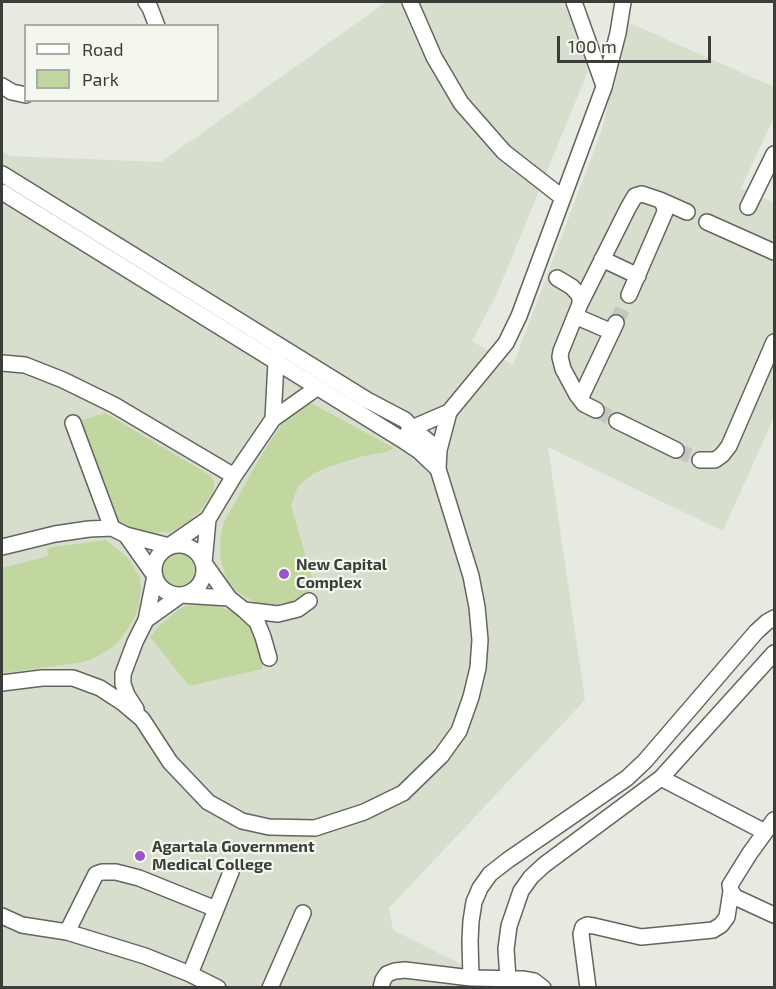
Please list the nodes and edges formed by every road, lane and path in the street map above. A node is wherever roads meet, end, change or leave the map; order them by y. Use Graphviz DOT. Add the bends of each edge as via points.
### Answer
graph roads {
  1 [pos="146,2"];
  2 [pos="410,2"];
  3 [pos="574,2"];
  4 [pos="623,2"];
  5 [pos="156,24"];
  6 [pos="2,86"];
  7 [pos="604,87"];
  8 [pos="24,95"];
  9 [pos="774,154"];
  10 [pos="2,174"];
  11 [pos="8,194"];
  12 [pos="563,198"];
  13 [pos="660,200"];
  14 [pos="748,207"];
  15 [pos="687,212"];
  16 [pos="707,222"];
  17 [pos="774,252"];
  18 [pos="602,259"];
  19 [pos="537,266"];
  20 [pos="638,276"];
  21 [pos="629,295"];
  22 [pos="578,310"];
  23 [pos="774,342"];
  24 [pos="280,346"];
  25 [pos="276,362"];
  26 [pos="2,363"];
  27 [pos="318,387"];
  28 [pos="580,399"];
  29 [pos="596,410"];
  30 [pos="448,412"];
  31 [pos="273,419"];
  32 [pos="617,421"];
  33 [pos="73,423"];
  34 [pos="412,428"];
  35 [pos="401,439"];
  36 [pos="439,450"];
  37 [pos="676,450"];
  38 [pos="700,460"];
  39 [pos="438,469"];
  40 [pos="234,476"];
  41 [pos="208,519"];
  42 [pos="119,532"];
  43 [pos="168,546"];
  44 [pos="2,547"];
  45 [pos="204,563"];
  46 [pos="154,576"];
  47 [pos="182,595"];
  48 [pos="229,598"];
  49 [pos="309,600"];
  50 [pos="244,610"];
  51 [pos="774,618"];
  52 [pos="146,620"];
  53 [pos="774,653"];
  54 [pos="269,658"];
  55 [pos="2,683"];
  56 [pos="142,719"];
  57 [pos="661,778"];
  58 [pos="770,826"];
  59 [pos="231,872"];
  60 [pos="731,891"];
  61 [pos="216,909"];
  62 [pos="303,914"];
  63 [pos="774,915"];
  64 [pos="2,916"];
  65 [pos="67,932"];
  66 [pos="190,974"];
  67 [pos="473,978"];
  68 [pos="508,979"];
  69 [pos="218,987"];
  70 [pos="273,987"];
  71 [pos="381,987"];
  72 [pos="488,987"];
  73 [pos="543,987"];
  74 [pos="588,987"];
  1 -- 5 [label="street"];
  2 -- 12 [label="street" via="434,57 461,103 504,152"];
  3 -- 7 [label="street"];
  4 -- 7 [label="street"];
  6 -- 8 [label="street"];
  7 -- 12 [label="street"];
  9 -- 14 [label="street"];
  10 -- 11 [label="street"];
  11 -- 24 [label="street"];
  11 -- 25 [label="street"];
  12 -- 19 [label="street"];
  13 -- 15 [label="street"];
  13 -- 18 [label="street" via="642,194 635,196"];
  13 -- 20 [label="street" via="665,212"];
  16 -- 17 [label="street"];
  18 -- 20 [label="street"];
  18 -- 22 [label="street"];
  19 -- 22 [label="street" via="577,291"];
  19 -- 30 [label="street" via="506,343"];
  20 -- 21 [label="street"];
  22 -- 28 [label="street" via="560,357"];
  22 -- 28 [label="street" via="614,327"];
  23 -- 38 [label="street" via="729,446 715,460"];
  24 -- 25 [label="street"];
  24 -- 34 [label="street" via="405,420"];
  25 -- 27 [label="street"];
  25 -- 31 [label="street"];
  26 -- 40 [label="street" via="25,365 114,405"];
  27 -- 31 [label="street"];
  27 -- 35 [label="street"];
  28 -- 29 [label="street"];
  30 -- 34 [label="street"];
  30 -- 36 [label="street"];
  31 -- 40 [label="street"];
  32 -- 37 [label="street"];
  33 -- 42 [label="street"];
  34 -- 35 [label="street"];
  34 -- 36 [label="street"];
  35 -- 39 [label="street"];
  36 -- 39 [label="street"];
  39 -- 56 [label="street" via="471,576 480,640 478,668 459,731 441,756 403,792 364,812 315,828 269,827 242,821 208,802 170,762"];
  40 -- 41 [label="street"];
  41 -- 43 [label="street"];
  41 -- 45 [label="street"];
  42 -- 43 [label="street"];
  42 -- 44 [label="street" via="89,529"];
  42 -- 46 [label="street"];
  43 -- 45 [label="street" via="186,545"];
  43 -- 46 [label="street" via="156,559"];
  45 -- 47 [label="street" via="205,572 197,588"];
  45 -- 48 [label="street"];
  46 -- 47 [label="street" via="165,590"];
  46 -- 52 [label="street"];
  47 -- 48 [label="street"];
  47 -- 52 [label="street"];
  48 -- 50 [label="street"];
  49 -- 50 [label="street" via="298,609 278,614"];
  50 -- 54 [label="street" via="257,622"];
  51 -- 67 [label="street" via="756,632 627,778 490,874 474,902 470,941"];
  52 -- 56 [label="street" via="123,674 127,695"];
  53 -- 57 [label="street"];
  55 -- 56 [label="street" via="73,678 100,688"];
  57 -- 58 [label="street"];
  57 -- 68 [label="street" via="531,877 521,891 509,926"];
  58 -- 60 [label="street" via="733,878"];
  59 -- 61 [label="street"];
  60 -- 63 [label="street" via="735,897"];
  60 -- 74 [label="street" via="727,917 713,930 641,937 583,927 580,934"];
  61 -- 65 [label="street" via="139,878 102,872 96,874"];
  61 -- 66 [label="street"];
  62 -- 70 [label="street"];
  64 -- 65 [label="street" via="22,925"];
  65 -- 66 [label="street"];
  66 -- 69 [label="street"];
  67 -- 68 [label="street"];
  67 -- 71 [label="street" via="405,970 387,974"];
  67 -- 72 [label="street"];
  68 -- 73 [label="street" via="534,981"];
}
